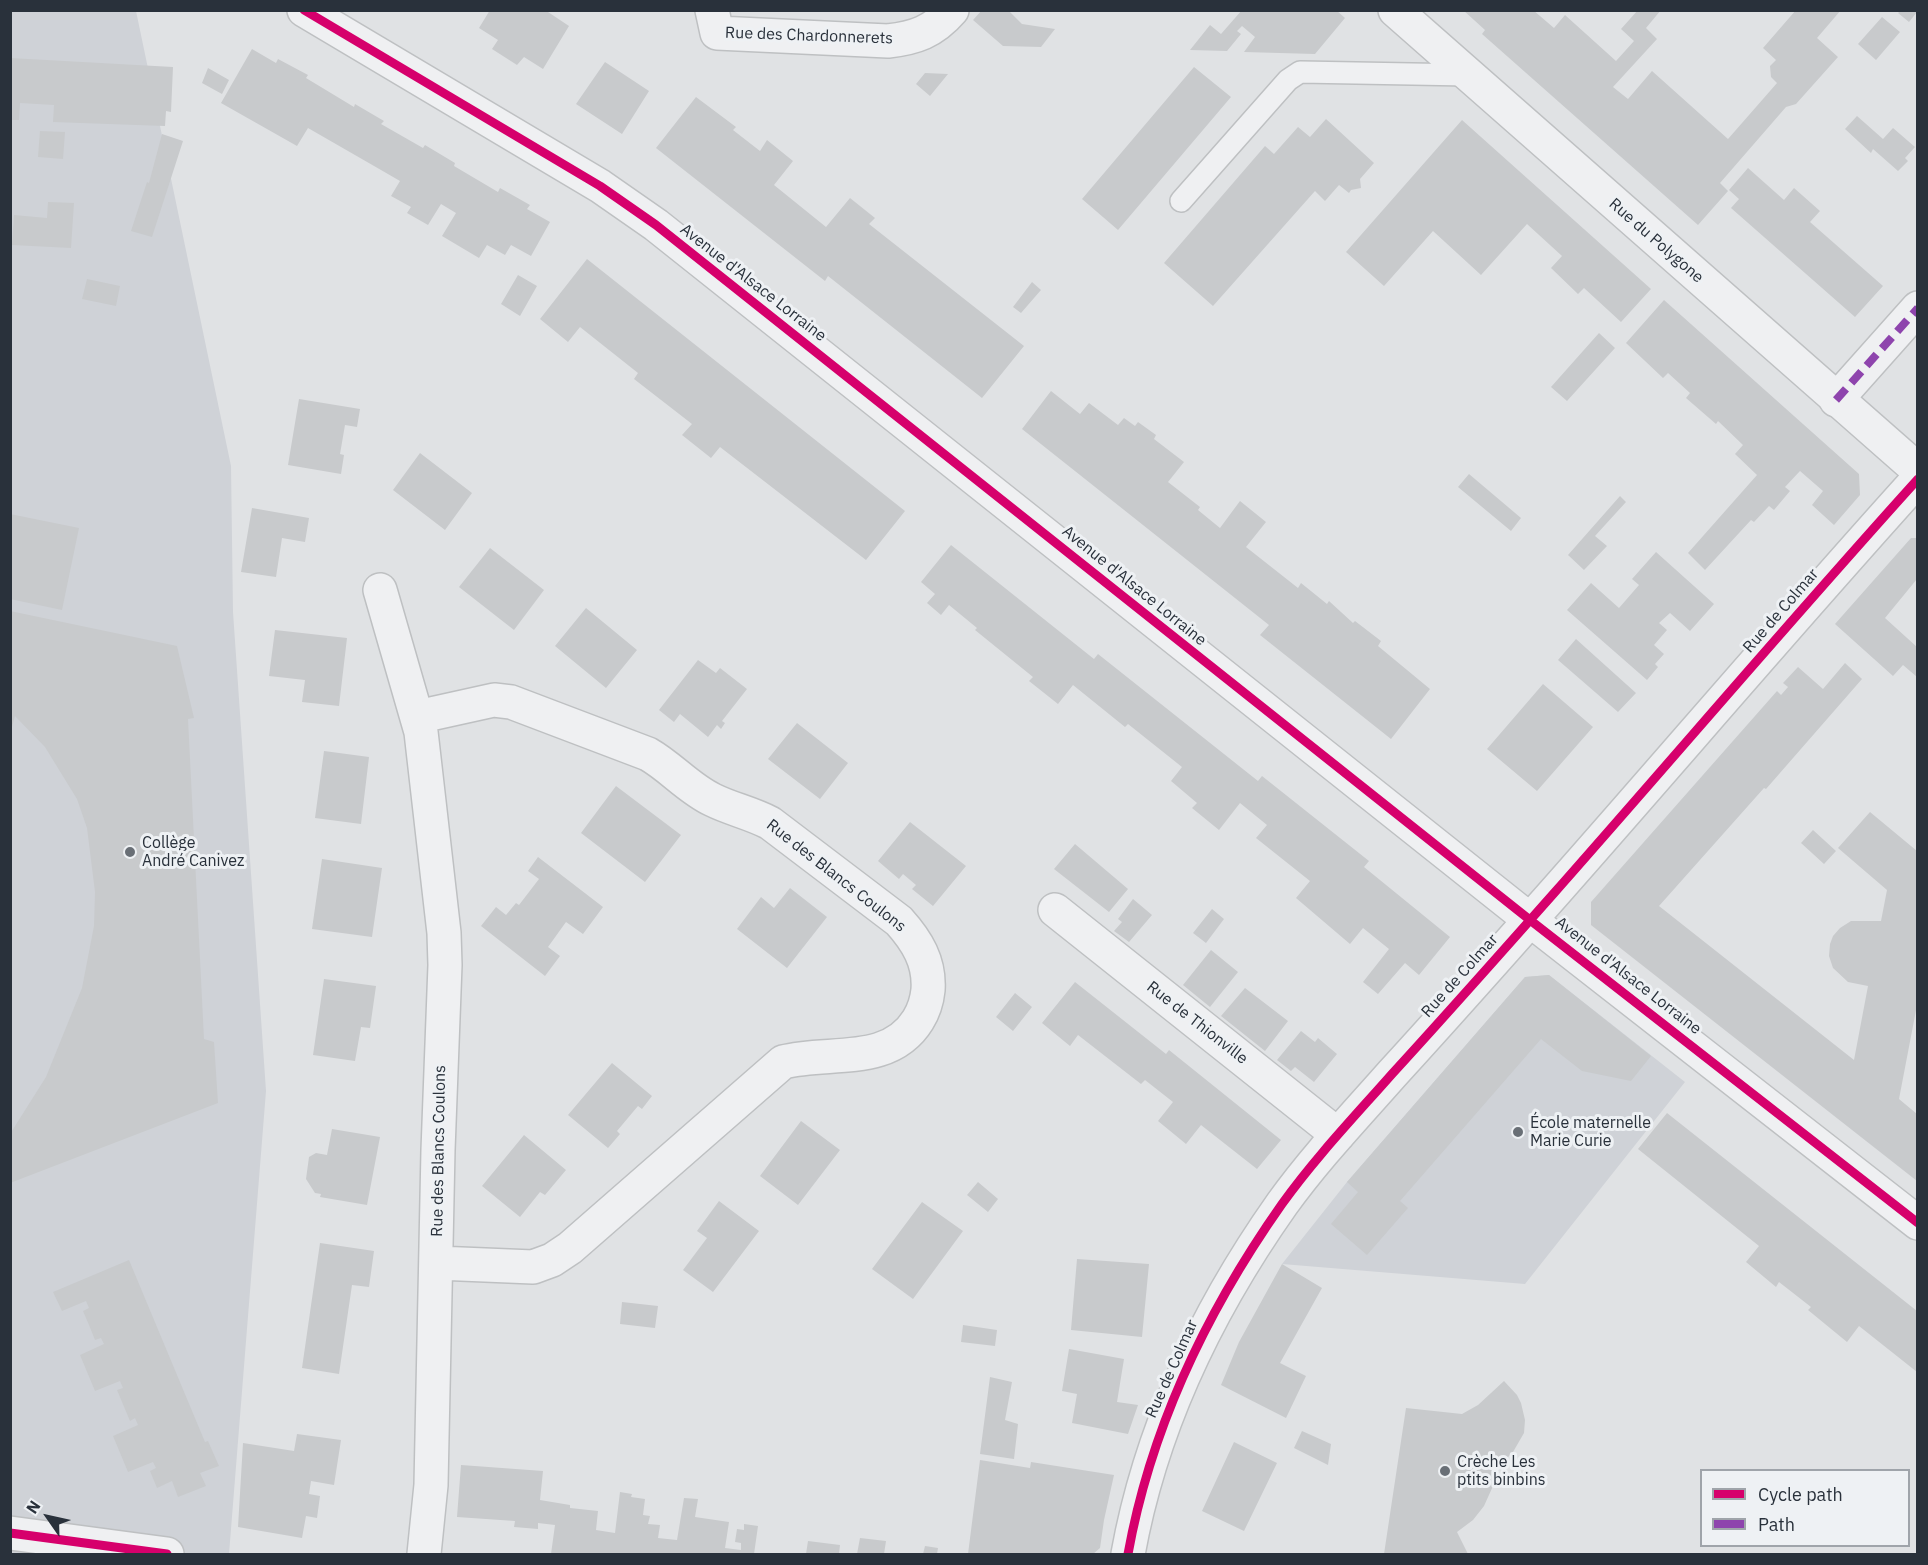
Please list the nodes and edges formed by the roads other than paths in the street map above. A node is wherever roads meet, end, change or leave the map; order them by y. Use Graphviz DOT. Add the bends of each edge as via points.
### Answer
graph roads {
  1 [pos="304,10"];
  2 [pos="712,10"];
  3 [pos="952,10"];
  4 [pos="1395,10"];
  5 [pos="1468,75"];
  6 [pos="1181,201"];
  7 [pos="1917,308"];
  8 [pos="1836,400"];
  9 [pos="1917,470"];
  10 [pos="1917,479"];
  11 [pos="380,590"];
  12 [pos="417,717"];
  13 [pos="1055,910"];
  14 [pos="1530,920"];
  15 [pos="1338,1135"];
  16 [pos="1917,1223"];
  17 [pos="437,1263"];
  18 [pos="10,1533"];
  19 [pos="167,1554"];
  20 [pos="424,1554"];
  21 [pos="1128,1554"];
  1 -- 14 [label="street, Avenue d'Alsace Lorraine" via="627,204"];
  2 -- 3 [label="street, Rue des Chardonnerets" via="717,33 888,41 921,35"];
  4 -- 5 [label="street, Rue du Polygone"];
  5 -- 6 [label="lane" via="1300,72 1288,80"];
  5 -- 8 [label="street, Rue du Polygone"];
  7 -- 8 [label="street"];
  8 -- 9 [label="street, Rue du Polygone"];
  10 -- 14 [label="street, Rue de Colmar"];
  11 -- 12 [label="street, Rue des Blancs Coulons"];
  12 -- 17 [label="street, Rue des Blancs Coulons" via="424,750 444,954"];
  12 -- 17 [label="street, Rue des Blancs Coulons" via="494,700 511,702 648,754 700,793 770,822 899,921 914,937 929,976 928,997 910,1033 897,1042 863,1053 783,1062 552,1260 533,1267"];
  13 -- 15 [label="street, Rue de Thionville"];
  14 -- 15 [label="street, Rue de Colmar"];
  14 -- 16 [label="street, Avenue d'Alsace Lorraine"];
  15 -- 21 [label="street, Rue de Colmar" via="1284,1202 1239,1270 1194,1350 1157,1440"];
  17 -- 20 [label="street, Rue des Blancs Coulons" via="431,1485"];
  18 -- 19 [label="street"];
}
